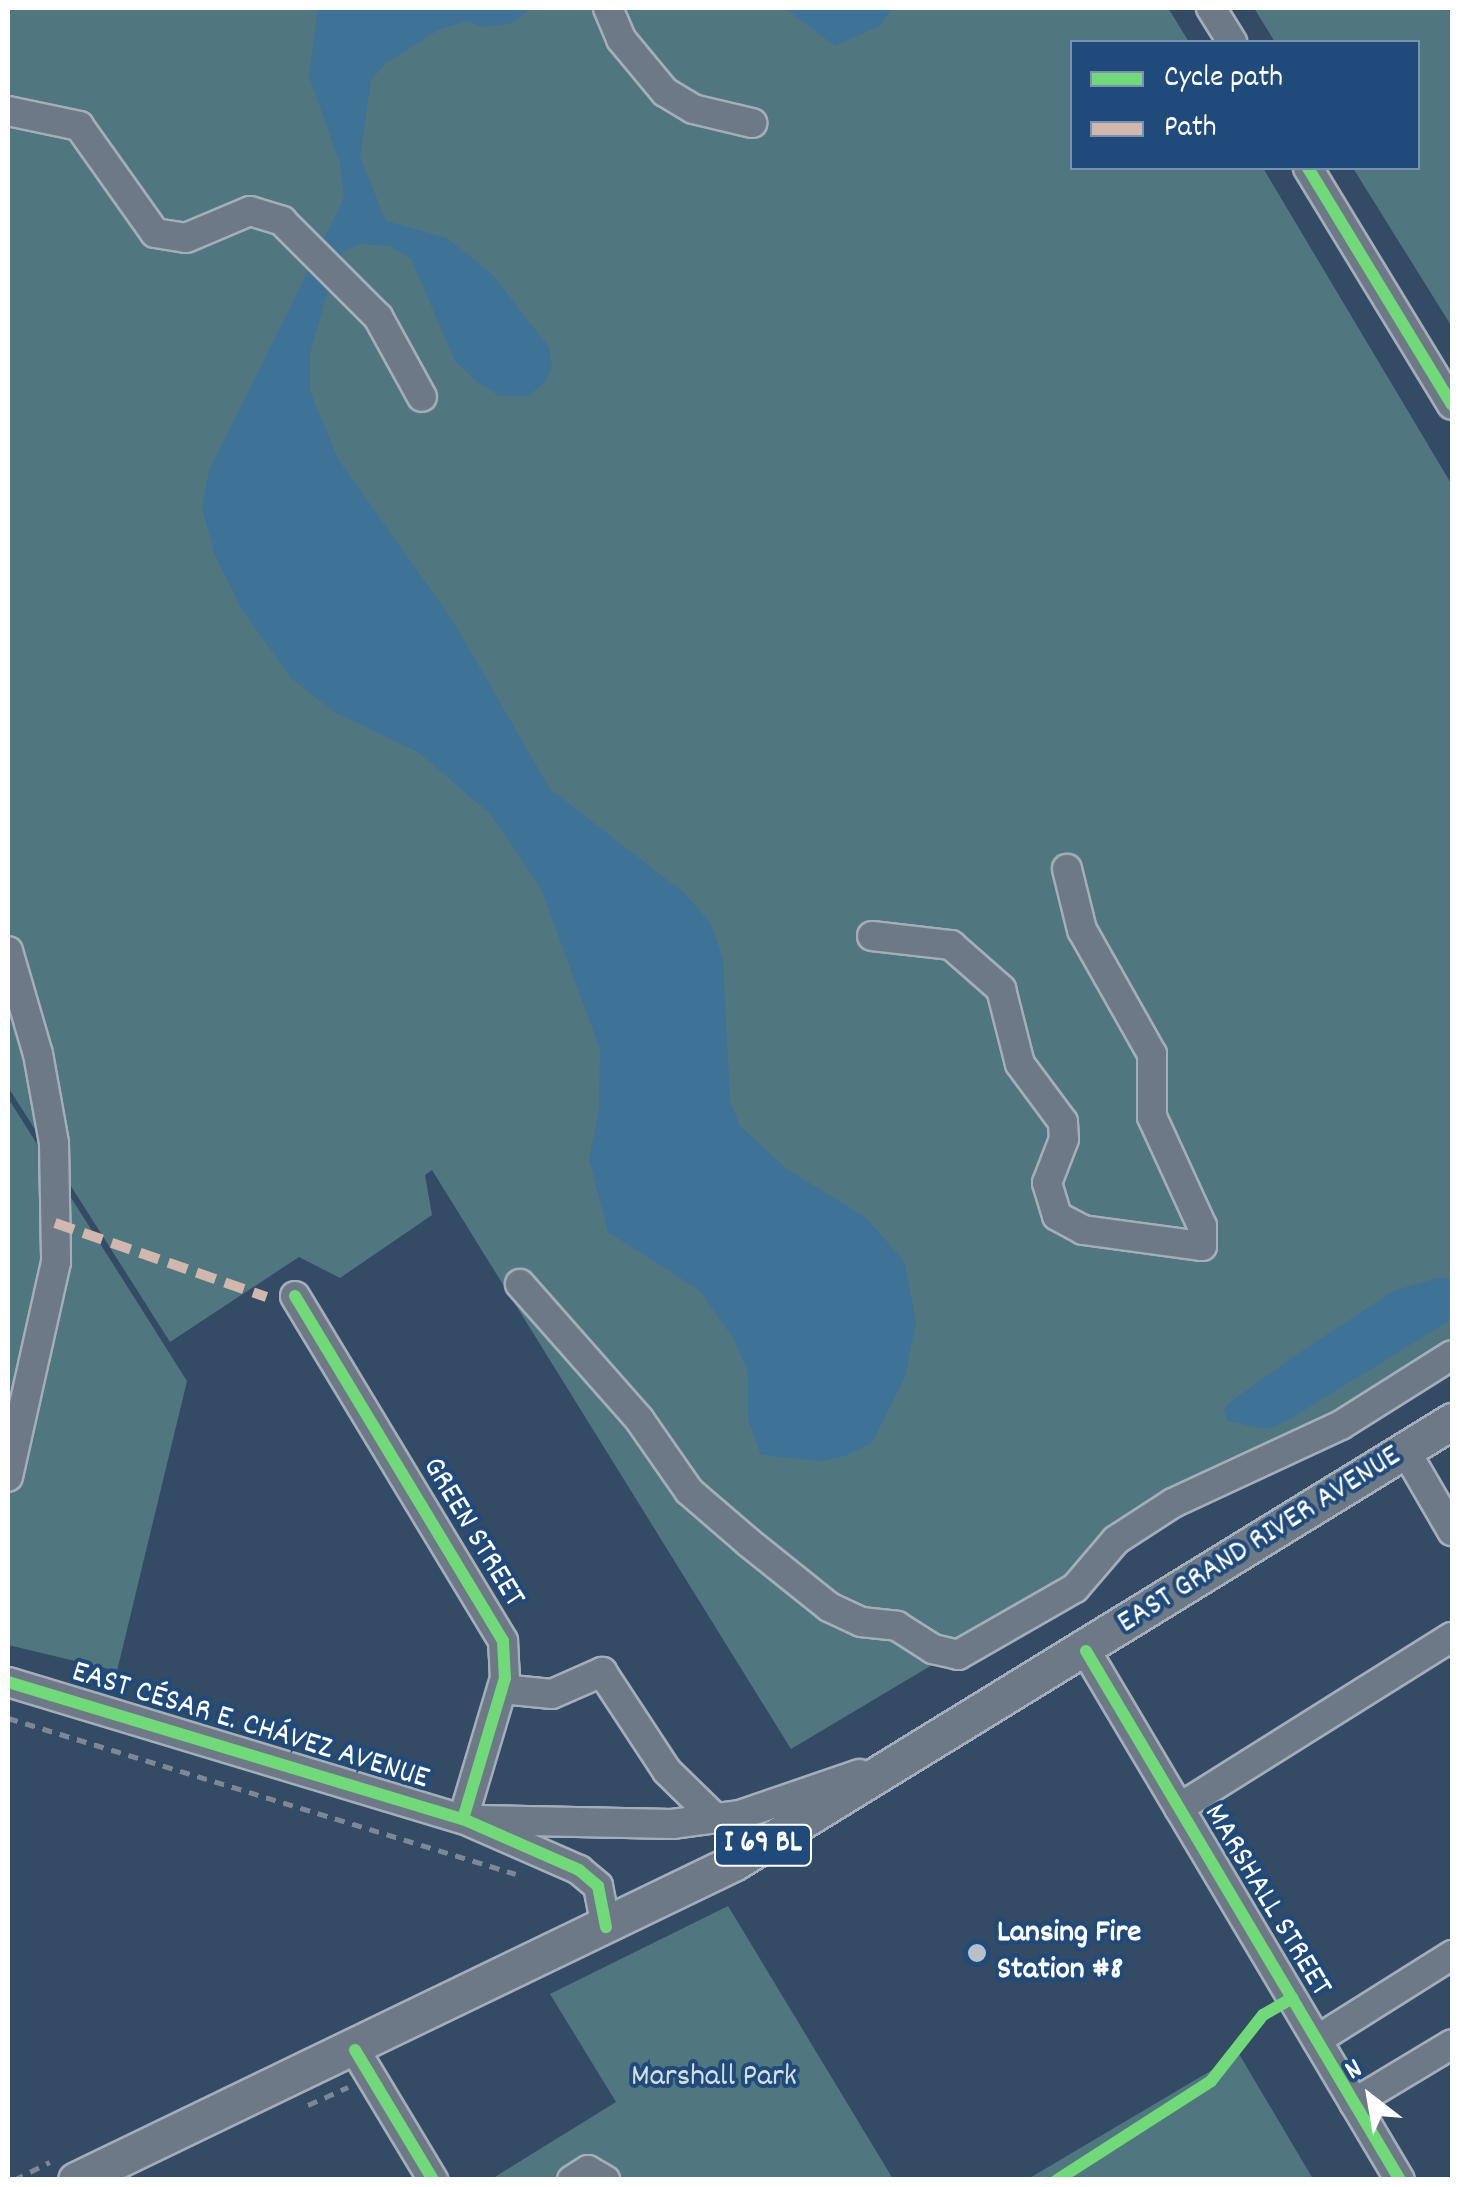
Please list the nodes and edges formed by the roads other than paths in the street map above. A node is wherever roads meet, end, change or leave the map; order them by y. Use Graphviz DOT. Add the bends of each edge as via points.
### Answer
graph roads {
  1 [pos="608,8"];
  2 [pos="1211,8"];
  3 [pos="1231,40"];
  4 [pos="8,111"];
  5 [pos="752,123"];
  6 [pos="1309,170"];
  7 [pos="422,397"];
  8 [pos="1452,405"];
  9 [pos="1067,869"];
  10 [pos="872,936"];
  11 [pos="8,951"];
  12 [pos="520,1284"];
  13 [pos="294,1296"];
  14 [pos="1452,1355"];
  15 [pos="1452,1422"];
  16 [pos="1405,1450"];
  17 [pos="8,1478"];
  18 [pos="1452,1531"];
  19 [pos="1452,1637"];
  20 [pos="1086,1651"];
  21 [pos="8,1682"];
  22 [pos="502,1689"];
  23 [pos="915,1755"];
  24 [pos="1179,1808"];
  25 [pos="715,1818"];
  26 [pos="464,1820"];
  27 [pos="606,1927"];
  28 [pos="1452,1955"];
  29 [pos="1317,2040"];
  30 [pos="1452,2044"];
  31 [pos="356,2050"];
  32 [pos="1354,2103"];
  33 [pos="71,2167"];
  34 [pos="433,2180"];
  35 [pos="572,2180"];
  36 [pos="605,2180"];
  37 [pos="1400,2180"];
  1 -- 5 [label="street" via="621,39 664,92 693,109"];
  2 -- 3 [label="street"];
  4 -- 7 [label="street" via="79,126 155,232 186,238 258,211 282,220 378,317"];
  6 -- 8 [label="street"];
  9 -- 10 [label="street" via="1082,930 1152,1054 1152,1117 1202,1226 1202,1246 1084,1230 1056,1216 1047,1183 1064,1139 1063,1122 1014,1051 1002,989 952,944"];
  11 -- 17 [label="street" via="38,1054 54,1143 56,1262"];
  12 -- 14 [label="street" via="639,1419 690,1491 735,1532 829,1606 861,1622 898,1626 958,1656 1075,1588 1116,1540 1172,1504 1341,1425"];
  13 -- 22 [label="street, GREEN STREET" via="497,1626 506,1658"];
  15 -- 16 [label="main road, EAST GRAND RIVER AVENUE / I 69 BL"];
  16 -- 18 [label="street"];
  16 -- 20 [label="main road, EAST GRAND RIVER AVENUE / I 69 BL"];
  19 -- 24 [label="street"];
  20 -- 23 [label="main road, EAST GRAND RIVER AVENUE / I 69 BL"];
  20 -- 24 [label="street, MARSHALL STREET"];
  21 -- 26 [label="street, EAST CÉSAR E. CHÁVEZ AVENUE"];
  22 -- 25 [label="street" via="552,1694 602,1672 667,1772"];
  22 -- 26 [label="street, GREEN STREET"];
  23 -- 25 [label="street, EAST CÉSAR E. CHÁVEZ AVENUE"];
  23 -- 27 [label="main road, I 69 BL" via="735,1862"];
  24 -- 29 [label="street, MARSHALL STREET"];
  25 -- 26 [label="street, EAST CÉSAR E. CHÁVEZ AVENUE" via="672,1824"];
  26 -- 27 [label="street, EAST CÉSAR E. CHÁVEZ AVENUE" via="580,1870 598,1886"];
  27 -- 31 [label="main road, I 69 BL"];
  28 -- 29 [label="street"];
  29 -- 32 [label="street, MARSHALL STREET"];
  30 -- 32 [label="street"];
  31 -- 33 [label="main road, I 69 BL"];
  31 -- 34 [label="street"];
  32 -- 37 [label="street, MARSHALL STREET"];
  35 -- 36 [label="street" via="588,2170"];
}
